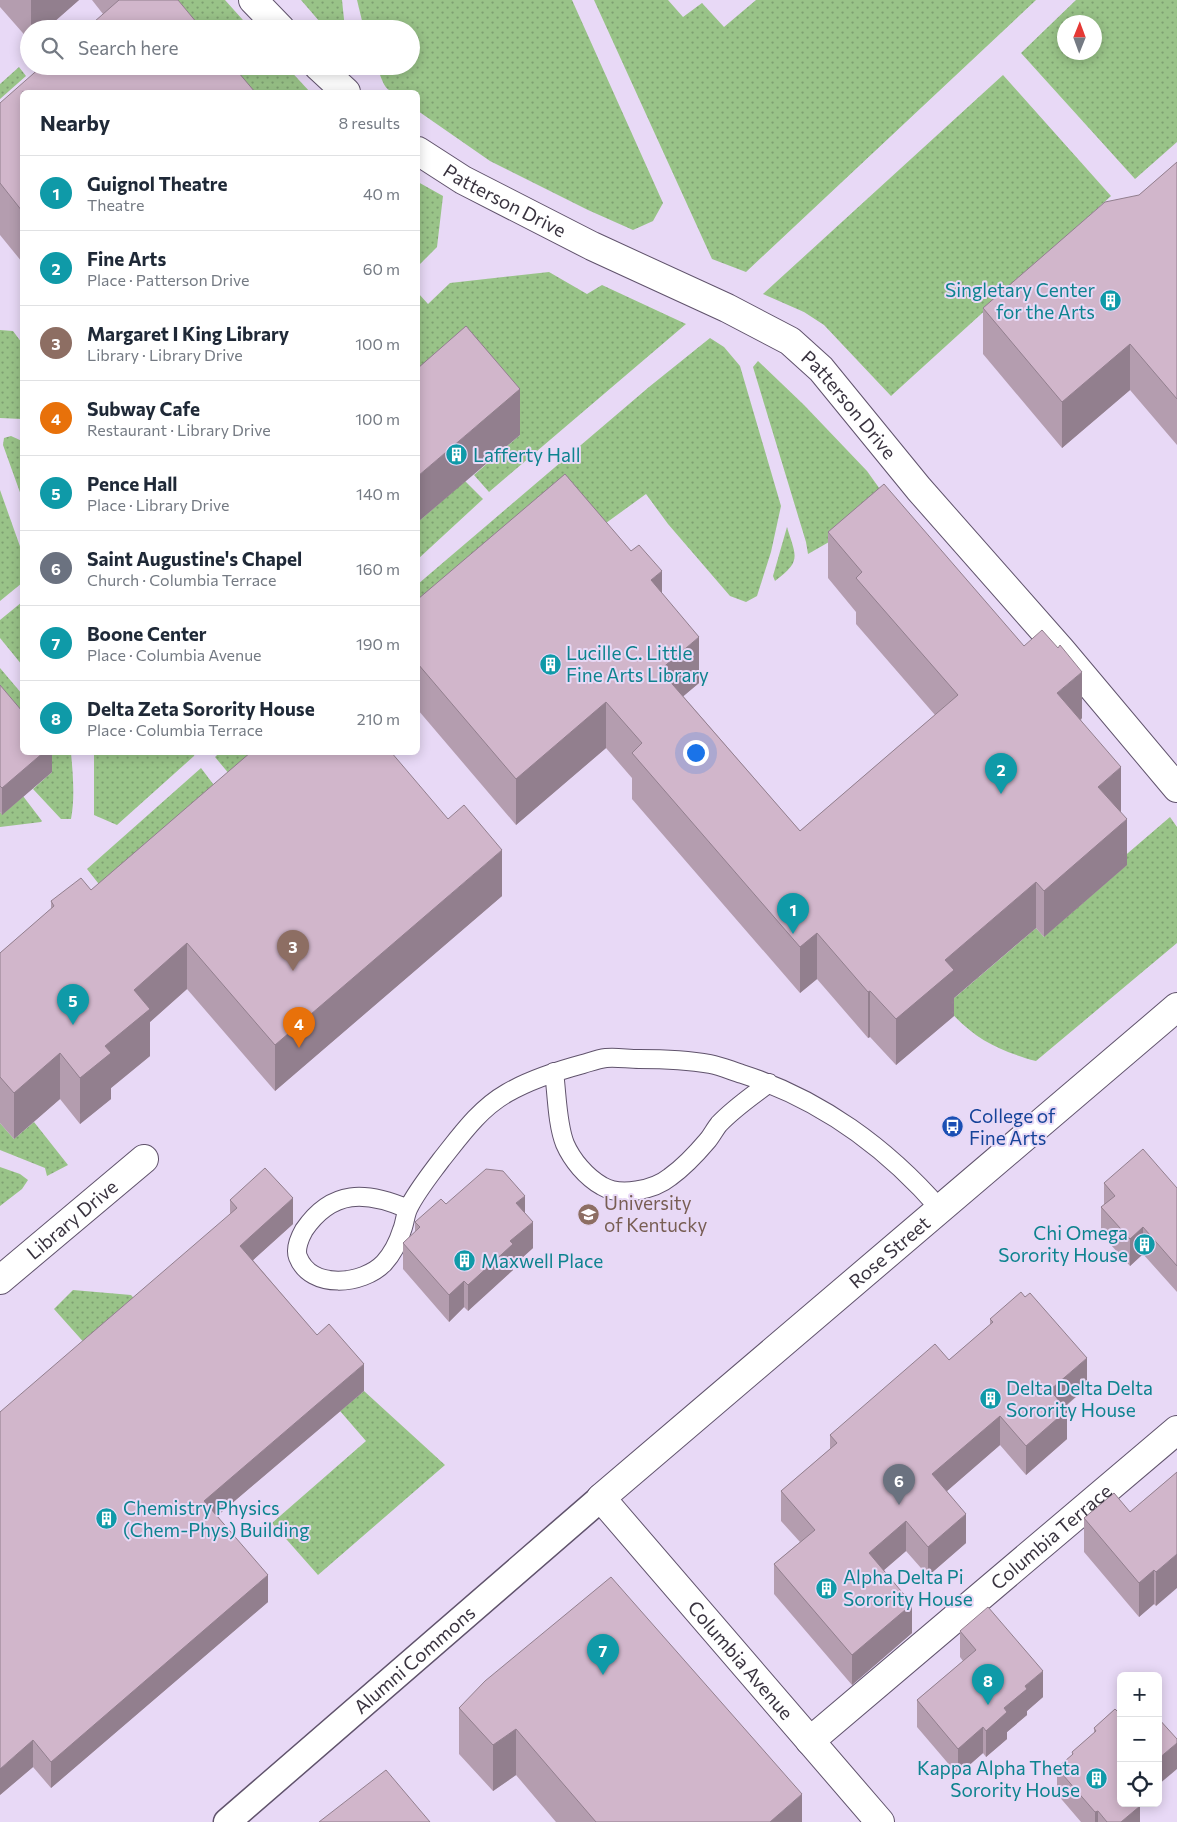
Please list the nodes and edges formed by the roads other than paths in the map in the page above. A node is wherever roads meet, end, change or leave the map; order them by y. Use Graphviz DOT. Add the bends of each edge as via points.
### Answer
graph roads {
  1 [pos="253,0"];
  2 [pos="272,20"];
  3 [pos="328,75"];
  4 [pos="344,90"];
  5 [pos="420,152"];
  6 [pos="1177,788"];
  7 [pos="1177,1007"];
  8 [pos="554,1072"];
  9 [pos="769,1083"];
  10 [pos="144,1159"];
  11 [pos="408,1209"];
  12 [pos="940,1209"];
  13 [pos="0,1280"];
  14 [pos="1177,1430"];
  15 [pos="602,1498"];
  16 [pos="810,1741"];
  17 [pos="227,1822"];
  18 [pos="880,1822"];
  1 -- 2 [label="street"];
  3 -- 4 [label="street"];
  5 -- 6 [label="street, Patterson Drive" via="463,180 592,246 790,341 822,369 919,489"];
  7 -- 12 [label="street, Rose Street"];
  8 -- 9 [label="lane" via="606,1058 655,1059 711,1064"];
  8 -- 9 [label="lane" via="564,1142 573,1159 587,1174 603,1187 617,1191 652,1187 669,1178 708,1140 719,1124"];
  8 -- 11 [label="lane" via="508,1092 476,1116"];
  9 -- 12 [label="lane" via="820,1108 864,1137 916,1181"];
  10 -- 13 [label="street, Library Drive"];
  11 -- 11 [label="lane" via="396,1247 382,1265 365,1275 341,1282 321,1278 304,1269 297,1254 300,1236 323,1208 335,1200 359,1195 387,1200"];
  12 -- 15 [label="street, Rose Street"];
  14 -- 16 [label="street, Columbia Terrace"];
  15 -- 16 [label="street, Columbia Avenue"];
  15 -- 17 [label="street, Alumni Commons"];
  16 -- 18 [label="street, Columbia Avenue"];
}
